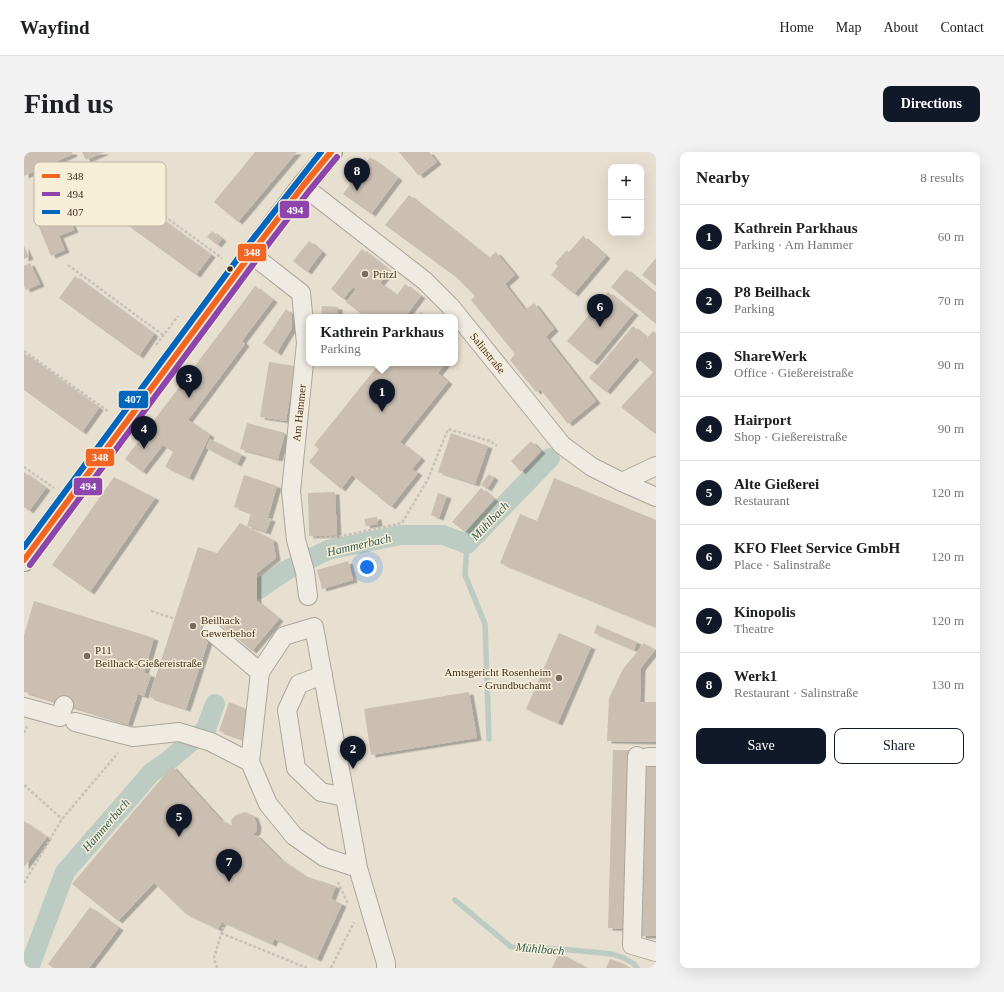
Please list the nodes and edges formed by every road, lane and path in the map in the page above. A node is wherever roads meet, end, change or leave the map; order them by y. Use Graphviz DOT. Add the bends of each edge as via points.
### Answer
graph roads {
  1 [pos="331,152"];
  2 [pos="303,186"];
  3 [pos="166,217"];
  4 [pos="251,254"];
  5 [pos="222,258"];
  6 [pos="68,265"];
  7 [pos="456,314"];
  8 [pos="458,317"];
  9 [pos="163,334"];
  10 [pos="24,351"];
  11 [pos="109,412"];
  12 [pos="497,446"];
  13 [pos="656,466"];
  14 [pos="24,467"];
  15 [pos="622,482"];
  16 [pos="54,488"];
  17 [pos="656,497"];
  18 [pos="296,540"];
  19 [pos="24,560"];
  20 [pos="308,596"];
  21 [pos="151,611"];
  22 [pos="175,619"];
  23 [pos="211,631"];
  24 [pos="260,672"];
  25 [pos="323,675"];
  26 [pos="64,704"];
  27 [pos="24,707"];
  28 [pos="75,722"];
  29 [pos="133,737"];
  30 [pos="647,757"];
  31 [pos="250,762"];
  32 [pos="24,785"];
  33 [pos="345,797"];
  34 [pos="62,819"];
  35 [pos="261,821"];
  36 [pos="241,838"];
  37 [pos="358,868"];
  38 [pos="331,879"];
  39 [pos="24,883"];
  40 [pos="349,908"];
  41 [pos="224,924"];
  42 [pos="359,927"];
  43 [pos="221,933"];
  44 [pos="656,952"];
  45 [pos="217,968"];
  46 [pos="307,968"];
  47 [pos="331,968"];
  48 [pos="386,968"];
  1 -- 2 [label="main road"];
  2 -- 4 [label="main road"];
  2 -- 7 [label="street, Salinstraße" via="425,281"];
  3 -- 5 [label="path"];
  4 -- 18 [label="street, Am Hammer" via="301,293 306,343 291,491"];
  4 -- 19 [label="main road"];
  6 -- 9 [label="path"];
  8 -- 15 [label="street, Salinstraße" via="562,445 592,467"];
  10 -- 11 [label="path"];
  12 -- 18 [label="path" via="490,441 448,429 428,479 402,523 337,537"];
  13 -- 15 [label="street"];
  14 -- 16 [label="path"];
  15 -- 17 [label="street, Salinstraße"];
  18 -- 20 [label="street, Am Hammer" via="305,572"];
  21 -- 22 [label="path"];
  23 -- 24 [label="street"];
  24 -- 25 [label="street" via="284,636 314,628"];
  24 -- 31 [label="street"];
  25 -- 33 [label="street"];
  25 -- 33 [label="street" via="299,684 287,710 296,768 321,792"];
  26 -- 27 [label="street" via="60,717"];
  28 -- 29 [label="street"];
  29 -- 31 [label="street" via="179,732 210,742"];
  29 -- 34 [label="path"];
  30 -- 44 [label="street" via="632,945"];
  31 -- 37 [label="street" via="268,804 294,836 324,857"];
  32 -- 34 [label="path"];
  33 -- 37 [label="street"];
  34 -- 39 [label="path"];
  35 -- 36 [label="path" via="258,816"];
  37 -- 48 [label="street"];
  38 -- 40 [label="path" via="339,882"];
  41 -- 43 [label="path"];
  42 -- 47 [label="path" via="355,921"];
  43 -- 45 [label="path" via="214,958"];
  43 -- 46 [label="path"];
}
